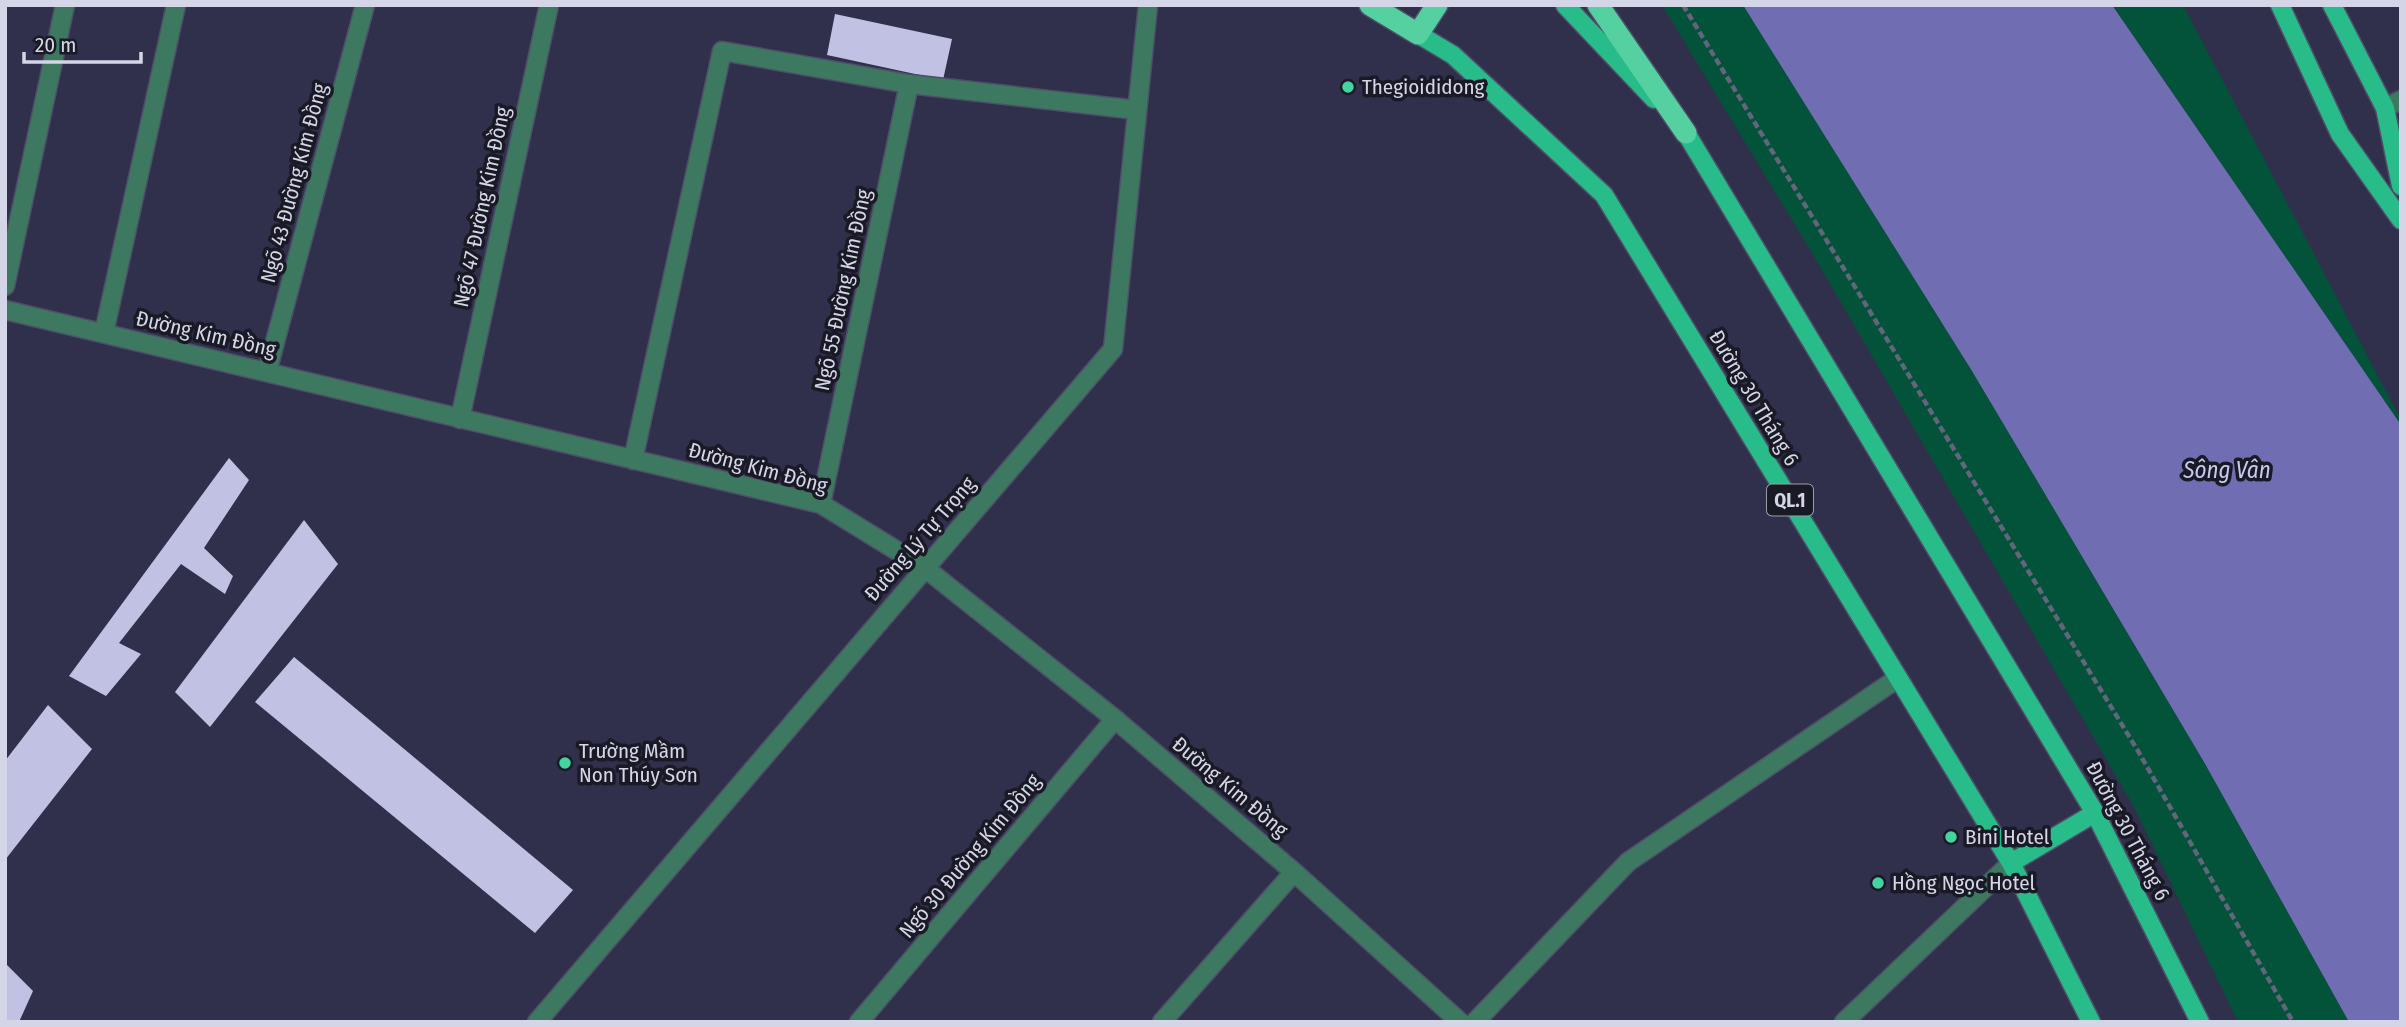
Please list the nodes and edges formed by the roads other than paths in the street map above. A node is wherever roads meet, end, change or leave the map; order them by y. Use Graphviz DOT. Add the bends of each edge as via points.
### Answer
graph roads {
  1 [pos="65,5"];
  2 [pos="176,5"];
  3 [pos="365,5"];
  4 [pos="549,5"];
  5 [pos="1147,5"];
  6 [pos="1370,5"];
  7 [pos="1437,5"];
  8 [pos="1565,5"];
  9 [pos="1598,5"];
  10 [pos="2280,5"];
  11 [pos="2332,5"];
  12 [pos="1418,34"];
  13 [pos="909,84"];
  14 [pos="2393,104"];
  15 [pos="1137,110"];
  16 [pos="1686,132"];
  17 [pos="2401,186"];
  18 [pos="2401,220"];
  19 [pos="5,286"];
  20 [pos="5,310"];
  21 [pos="104,333"];
  22 [pos="267,372"];
  23 [pos="460,419"];
  24 [pos="633,460"];
  25 [pos="821,504"];
  26 [pos="925,568"];
  27 [pos="1898,678"];
  28 [pos="1115,719"];
  29 [pos="2095,813"];
  30 [pos="2011,863"];
  31 [pos="1294,872"];
  32 [pos="1455,1020"];
  33 [pos="537,1022"];
  34 [pos="859,1022"];
  35 [pos="1162,1022"];
  36 [pos="1475,1022"];
  37 [pos="1844,1022"];
  38 [pos="2091,1022"];
  39 [pos="2200,1022"];
  1 -- 19 [label="street"];
  2 -- 21 [label="street"];
  3 -- 22 [label="street, Ngõ 43 Đường Kim Đồng"];
  4 -- 23 [label="street, Ngõ 47 Đường Kim Đồng"];
  5 -- 15 [label="street, Đường Lý Tự Trọng"];
  6 -- 12 [label="highway, QL.1"];
  7 -- 12 [label="highway"];
  8 -- 16 [label="main road, Đường 30 Tháng 6"];
  9 -- 16 [label="highway"];
  10 -- 18 [label="main road" via="2340,134"];
  11 -- 14 [label="main road"];
  12 -- 27 [label="main road, Đường 30 Tháng 6 / QL.1" via="1453,55 1604,195"];
  13 -- 15 [label="street"];
  13 -- 24 [label="street" via="722,51"];
  13 -- 25 [label="street, Ngõ 55 Đường Kim Đồng"];
  14 -- 17 [label="main road"];
  15 -- 26 [label="street, Đường Lý Tự Trọng" via="1113,349"];
  16 -- 29 [label="main road, Đường 30 Tháng 6"];
  20 -- 21 [label="street, Đường Kim Đồng"];
  21 -- 22 [label="street, Đường Kim Đồng"];
  22 -- 23 [label="street, Đường Kim Đồng"];
  23 -- 24 [label="street, Đường Kim Đồng"];
  24 -- 25 [label="street, Đường Kim Đồng"];
  25 -- 26 [label="street, Đường Kim Đồng"];
  26 -- 28 [label="street, Đường Kim Đồng"];
  26 -- 33 [label="street, Đường Lý Tự Trọng"];
  27 -- 30 [label="main road, Đường 30 Tháng 6 / QL.1"];
  27 -- 36 [label="street" via="1628,862"];
  28 -- 31 [label="street, Đường Kim Đồng"];
  28 -- 34 [label="street, Ngõ 30 Đường Kim Đồng"];
  29 -- 30 [label="main road"];
  29 -- 39 [label="main road, Đường 30 Tháng 6"];
  30 -- 37 [label="street"];
  30 -- 38 [label="main road, Đường 30 Tháng 6 / QL.1"];
  31 -- 32 [label="street, Đường Kim Đồng"];
  31 -- 35 [label="street"];
}
